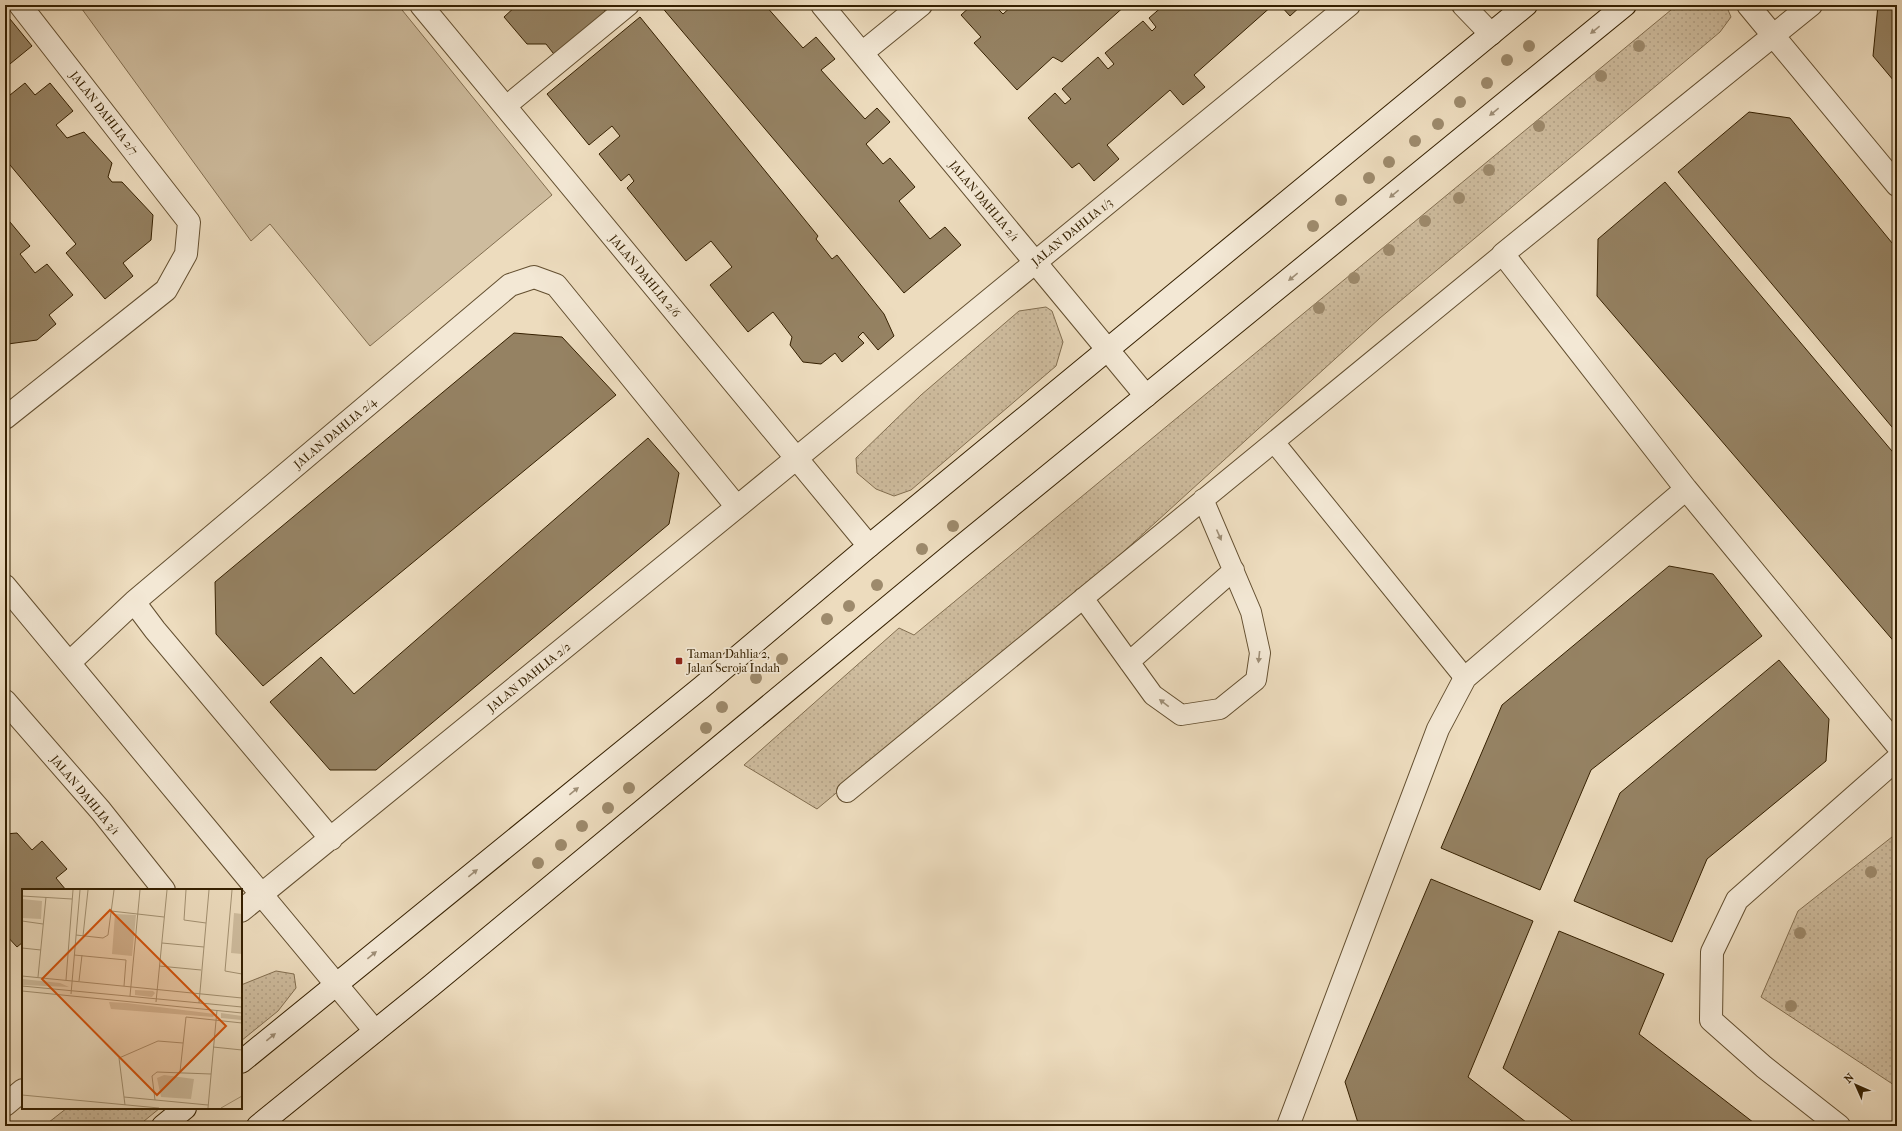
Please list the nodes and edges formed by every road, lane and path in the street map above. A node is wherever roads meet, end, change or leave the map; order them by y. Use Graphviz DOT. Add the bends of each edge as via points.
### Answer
graph roads {
  1 [pos="20,5"];
  2 [pos="421,5"];
  3 [pos="629,5"];
  4 [pos="822,5"];
  5 [pos="921,5"];
  6 [pos="1348,5"];
  7 [pos="1463,5"];
  8 [pos="1526,5"];
  9 [pos="1625,5"];
  10 [pos="1748,5"];
  11 [pos="1810,5"];
  12 [pos="1491,34"];
  13 [pos="1773,36"];
  14 [pos="862,53"];
  15 [pos="505,107"];
  16 [pos="1897,185"];
  17 [pos="1504,254"];
  18 [pos="1035,262"];
  19 [pos="1107,350"];
  20 [pos="1146,396"];
  21 [pos="5,418"];
  22 [pos="1274,442"];
  23 [pos="796,458"];
  24 [pos="1686,489"];
  25 [pos="1203,499"];
  26 [pos="738,507"];
  27 [pos="869,546"];
  28 [pos="1234,570"];
  29 [pos="5,586"];
  30 [pos="1083,598"];
  31 [pos="134,602"];
  32 [pos="1129,662"];
  33 [pos="69,663"];
  34 [pos="1465,678"];
  35 [pos="5,701"];
  36 [pos="1897,745"];
  37 [pos="1897,759"];
  38 [pos="847,792"];
  39 [pos="331,839"];
  40 [pos="163,889"];
  41 [pos="261,895"];
  42 [pos="242,910"];
  43 [pos="335,984"];
  44 [pos="375,1031"];
  45 [pos="242,1061"];
  46 [pos="22,1091"];
  47 [pos="5,1106"];
  48 [pos="184,1109"];
  49 [pos="163,1126"];
  50 [pos="258,1126"];
  51 [pos="1288,1126"];
  52 [pos="1839,1126"];
  1 -- 21 [label="street, JALAN DAHLIA 2/7" via="188,222 186,254 166,290"];
  2 -- 15 [label="street, JALAN DAHLIA 2/6"];
  3 -- 15 [label="lane"];
  4 -- 14 [label="street, JALAN DAHLIA 2/1"];
  5 -- 14 [label="street"];
  6 -- 18 [label="street, JALAN DAHLIA 1/3"];
  7 -- 12 [label="street"];
  8 -- 12 [label="street"];
  9 -- 20 [label="street, one-way"];
  10 -- 13 [label="street"];
  11 -- 13 [label="street"];
  12 -- 19 [label="street"];
  13 -- 16 [label="street"];
  13 -- 17 [label="street"];
  14 -- 18 [label="street, JALAN DAHLIA 2/1"];
  15 -- 23 [label="street, JALAN DAHLIA 2/6"];
  17 -- 22 [label="lane"];
  17 -- 24 [label="street"];
  18 -- 19 [label="street, JALAN DAHLIA 2/1"];
  18 -- 23 [label="street, JALAN DAHLIA 1/3"];
  19 -- 20 [label="street, JALAN DAHLIA 2/1"];
  19 -- 27 [label="street"];
  20 -- 44 [label="street"];
  22 -- 25 [label="lane"];
  22 -- 34 [label="lane"];
  23 -- 26 [label="street, JALAN DAHLIA 2/2"];
  23 -- 27 [label="street, JALAN DAHLIA 2/6"];
  24 -- 34 [label="street"];
  24 -- 36 [label="street"];
  25 -- 28 [label="lane, one-way"];
  25 -- 30 [label="lane"];
  26 -- 31 [label="street, JALAN DAHLIA 2/4" via="556,285 534,277 510,285"];
  26 -- 39 [label="street, JALAN DAHLIA 2/2"];
  43 -- 27 [label="street, one-way" via="702,687"];
  28 -- 32 [label="lane"];
  28 -- 32 [label="lane, one-way" via="1251,612 1260,653 1256,680 1220,708 1181,716 1153,695"];
  29 -- 33 [label="street"];
  30 -- 32 [label="lane"];
  30 -- 38 [label="lane"];
  31 -- 33 [label="street, JALAN DAHLIA 2/4"];
  31 -- 39 [label="street"];
  33 -- 41 [label="street"];
  34 -- 51 [label="street" via="1438,729"];
  35 -- 40 [label="street, JALAN DAHLIA 3/1" via="101,811"];
  37 -- 52 [label="street" via="1737,900 1712,952 1711,1020 1764,1067"];
  39 -- 41 [label="street, JALAN DAHLIA 2/2"];
  41 -- 42 [label="street, JALAN DAHLIA 2/2"];
  41 -- 43 [label="street"];
  43 -- 44 [label="street"];
  45 -- 43 [label="street, one-way"];
  44 -- 50 [label="street"];
  46 -- 47 [label="street"];
  48 -- 49 [label="street"];
}
